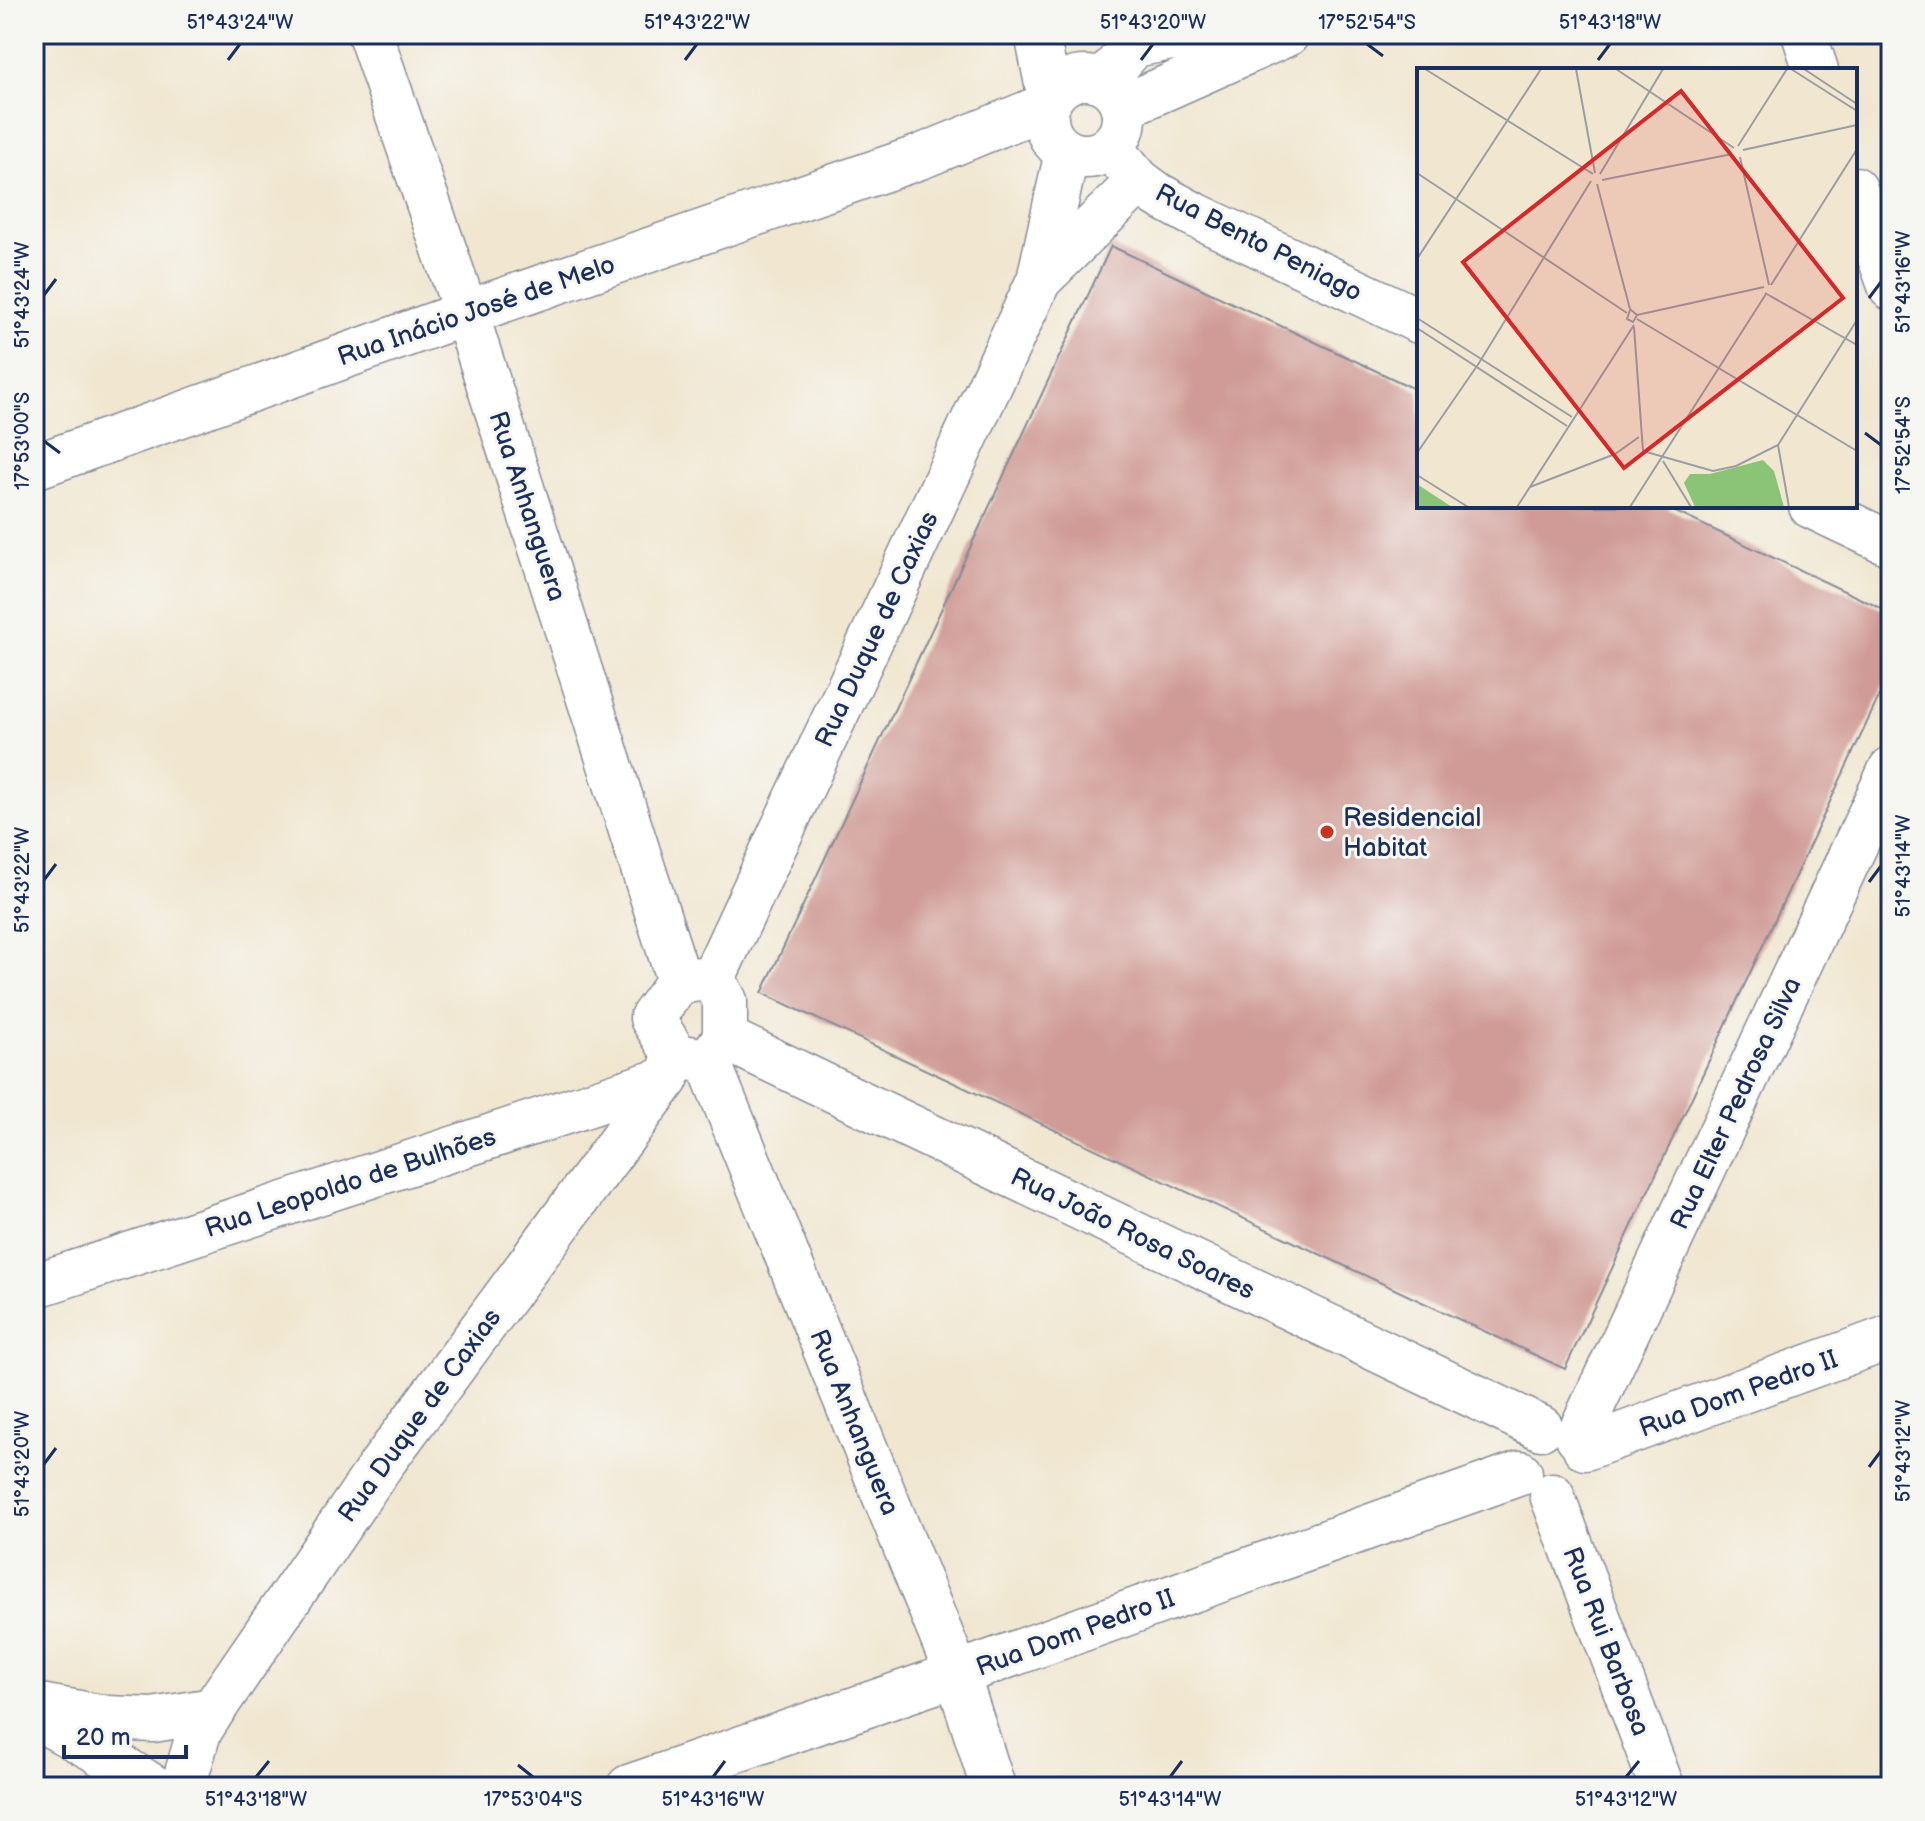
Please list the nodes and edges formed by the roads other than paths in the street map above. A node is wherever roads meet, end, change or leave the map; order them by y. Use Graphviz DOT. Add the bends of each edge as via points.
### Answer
graph roads {
  1 [pos="370,34"];
  2 [pos="1037,34"];
  3 [pos="1067,34"];
  4 [pos="1193,34"];
  5 [pos="1287,34"];
  6 [pos="1804,34"];
  7 [pos="1137,39"];
  8 [pos="1815,68"];
  9 [pos="1106,104"];
  10 [pos="1055,124"];
  11 [pos="1139,181"];
  12 [pos="1857,194"];
  13 [pos="1039,280"];
  14 [pos="1891,288"];
  15 [pos="466,313"];
  16 [pos="1417,320"];
  17 [pos="34,467"];
  18 [pos="1815,508"];
  19 [pos="1891,544"];
  20 [pos="1891,769"];
  21 [pos="696,979"];
  22 [pos="694,1058"];
  23 [pos="34,1286"];
  24 [pos="1891,1337"];
  25 [pos="1568,1437"];
  26 [pos="1536,1484"];
  27 [pos="957,1674"];
  28 [pos="34,1705"];
  29 [pos="213,1710"];
  30 [pos="34,1716"];
  31 [pos="153,1787"];
  32 [pos="183,1787"];
  33 [pos="629,1787"];
  34 [pos="993,1787"];
  35 [pos="1662,1787"];
  1 -- 15 [label="street, Rua Anhanguera"];
  2 -- 10 [label="street"];
  3 -- 9 [label="street, Rua Bento Peniago"];
  4 -- 7 [label="street"];
  5 -- 9 [label="street"];
  6 -- 8 [label="street"];
  7 -- 9 [label="street"];
  9 -- 10 [label="street" via="1073,80 1060,87"];
  9 -- 10 [label="street" via="1097,155 1082,156"];
  9 -- 11 [label="street, Rua Bento Peniago"];
  10 -- 13 [label="street, Rua Duque de Caxias"];
  10 -- 15 [label="street, Rua Inácio José de Melo" via="920,157"];
  11 -- 13 [label="street, Rua Duque de Caxias"];
  11 -- 16 [label="street, Rua Bento Peniago" via="1193,214"];
  12 -- 14 [label="street"];
  13 -- 21 [label="street, Rua Duque de Caxias"];
  15 -- 17 [label="street, Rua Inácio José de Melo"];
  15 -- 21 [label="street, Rua Anhanguera"];
  18 -- 19 [label="street"];
  20 -- 25 [label="street, Rua Elter Pedrosa Silva"];
  21 -- 22 [label="street, Rua Anhanguera" via="725,1001"];
  21 -- 22 [label="street, Rua Duque de Caxias" via="652,1018"];
  22 -- 23 [label="street, Rua Leopoldo de Bulhões"];
  22 -- 25 [label="street, Rua João Rosa Soares"];
  22 -- 27 [label="street, Rua Anhanguera"];
  22 -- 29 [label="street, Rua Duque de Caxias" via="381,1465"];
  24 -- 25 [label="street, Rua Dom Pedro II"];
  25 -- 26 [label="street" via="1529,1435 1521,1446 1518,1459"];
  25 -- 26 [label="street" via="1588,1461 1584,1475 1565,1493"];
  26 -- 27 [label="street, Rua Dom Pedro II"];
  26 -- 35 [label="street, Rua Rui Barbosa"];
  27 -- 33 [label="street, Rua Dom Pedro II"];
  27 -- 34 [label="street, Rua Anhanguera"];
  28 -- 29 [label="street" via="153,1720"];
  29 -- 32 [label="street, Rua Duque de Caxias" via="199,1732"];
  30 -- 31 [label="street"];
}
